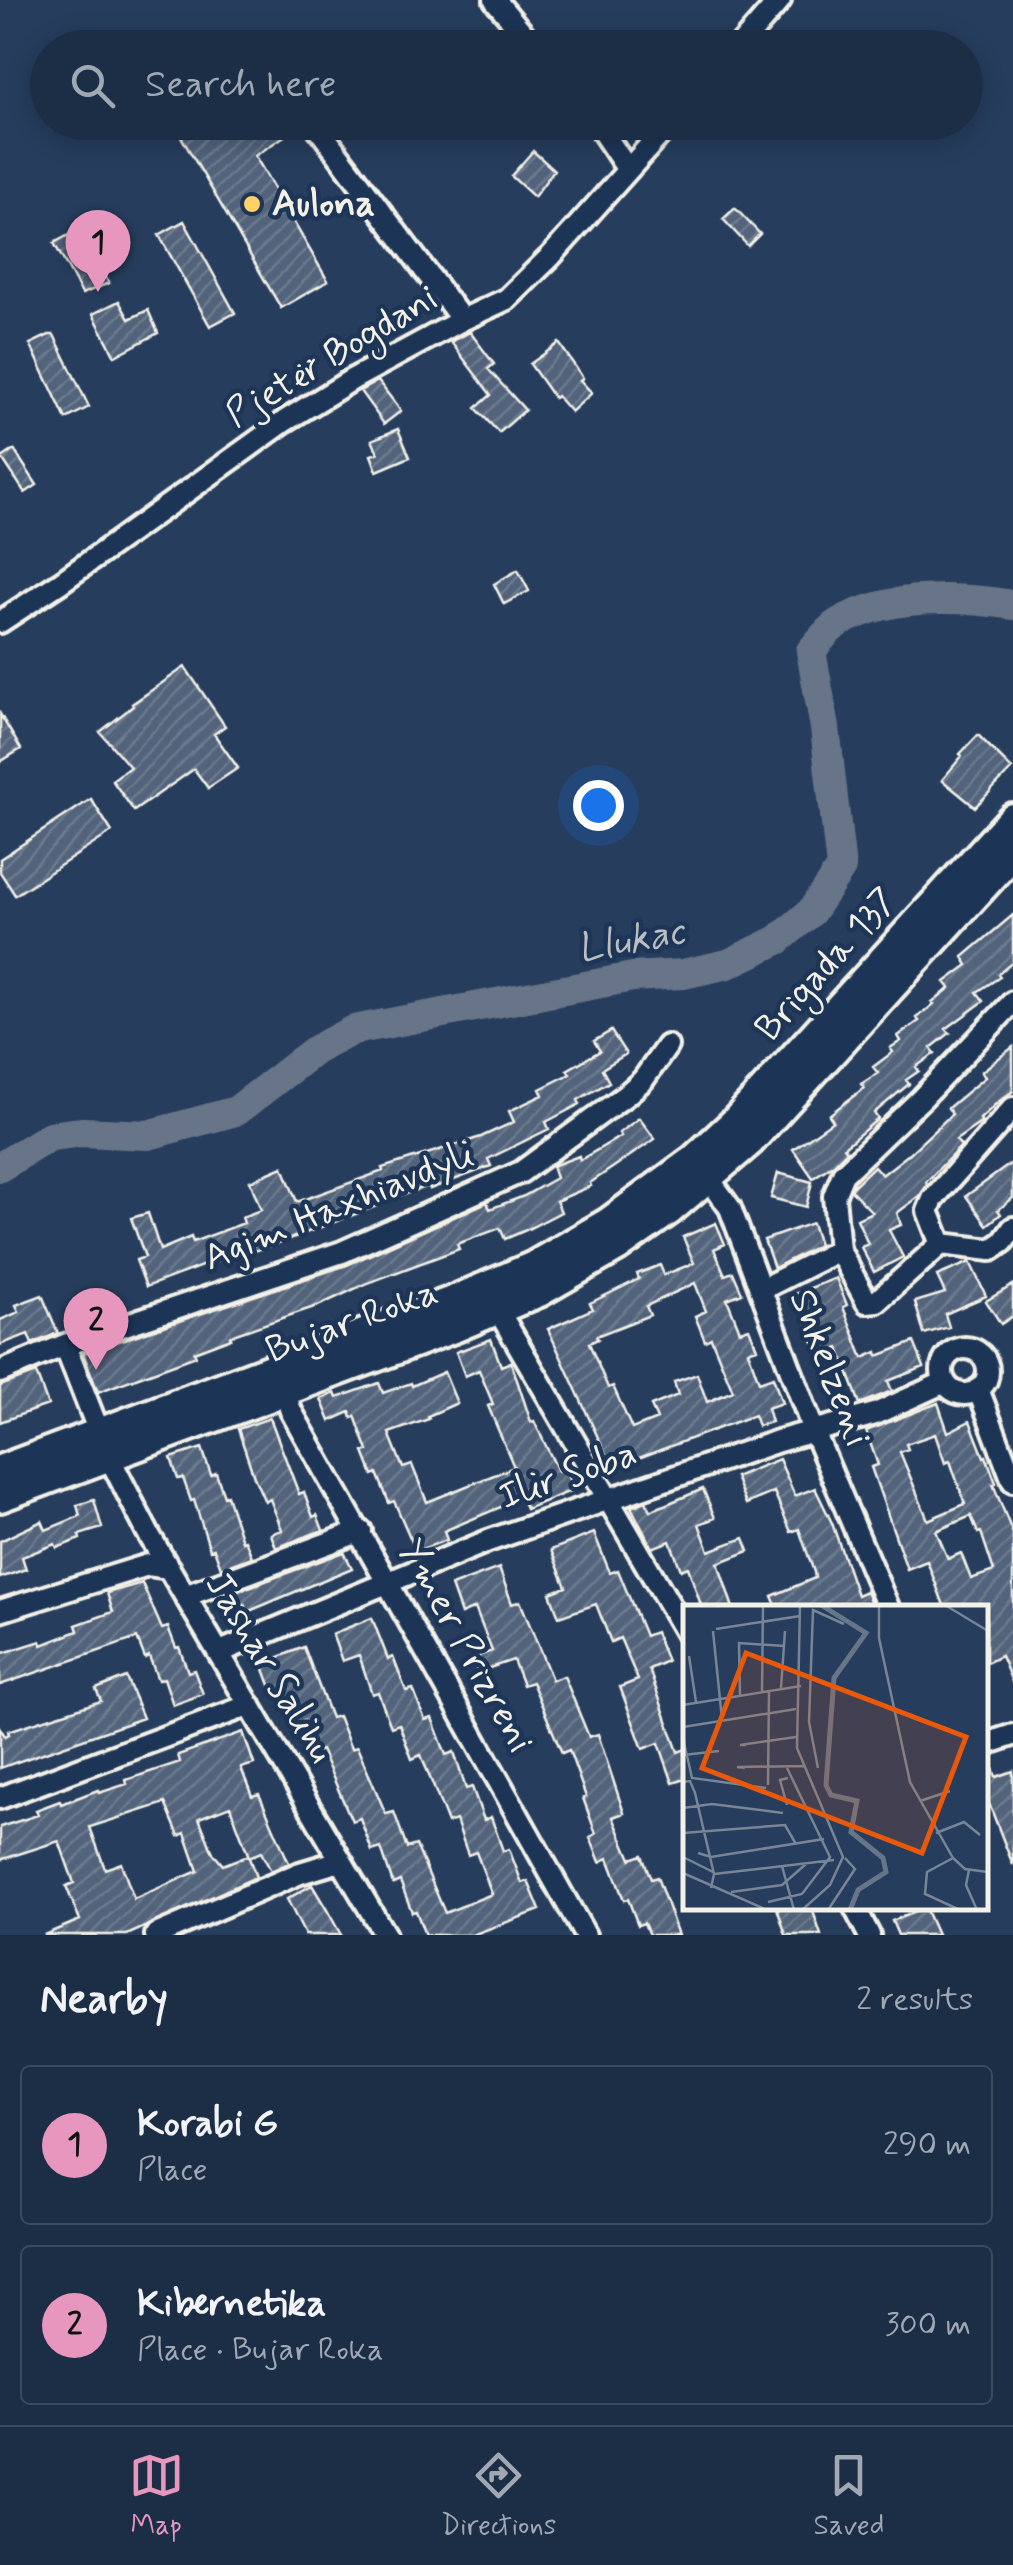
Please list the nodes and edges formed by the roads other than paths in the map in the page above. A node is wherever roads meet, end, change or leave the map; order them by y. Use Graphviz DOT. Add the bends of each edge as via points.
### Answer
graph roads {
  1 [pos="495,0"];
  2 [pos="780,0"];
  3 [pos="520,30"];
  4 [pos="754,30"];
  5 [pos="327,140"];
  6 [pos="608,140"];
  7 [pos="655,140"];
  8 [pos="628,170"];
  9 [pos="462,320"];
  10 [pos="0,622"];
  11 [pos="1013,818"];
  12 [pos="1013,852"];
  13 [pos="1013,1002"];
  14 [pos="667,1046"];
  15 [pos="1013,1108"];
  16 [pos="702,1168"];
  17 [pos="1013,1228"];
  18 [pos="941,1244"];
  19 [pos="839,1250"];
  20 [pos="762,1289"];
  21 [pos="498,1310"];
  22 [pos="65,1345"];
  23 [pos="0,1372"];
  24 [pos="945,1382"];
  25 [pos="284,1390"];
  26 [pos="978,1390"];
  27 [pos="814,1432"];
  28 [pos="104,1444"];
  29 [pos="0,1471"];
  30 [pos="1013,1481"];
  31 [pos="0,1496"];
  32 [pos="610,1498"];
  33 [pos="361,1531"];
  34 [pos="169,1568"];
  35 [pos="390,1582"];
  36 [pos="185,1596"];
  37 [pos="887,1605"];
  38 [pos="0,1611"];
  39 [pos="683,1628"];
  40 [pos="220,1652"];
  41 [pos="250,1705"];
  42 [pos="1013,1735"];
  43 [pos="988,1743"];
  44 [pos="0,1798"];
  45 [pos="340,1861"];
  46 [pos="857,1910"];
  47 [pos="582,1930"];
  48 [pos="156,1935"];
  49 [pos="385,1935"];
  50 [pos="558,1935"];
  51 [pos="869,1935"];
  1 -- 3 [label="street"];
  2 -- 4 [label="street"];
  5 -- 9 [label="street"];
  6 -- 8 [label="street"];
  7 -- 8 [label="street, Pjetër Bogdani"];
  8 -- 9 [label="street, Pjetër Bogdani" via="507,299"];
  9 -- 10 [label="street, Pjetër Bogdani" via="285,422"];
  11 -- 16 [label="main road, Brigada 137"];
  12 -- 16 [label="main road, Brigada 137" via="776,1112"];
  13 -- 19 [label="street" via="843,1174 834,1196"];
  14 -- 22 [label="street, Agim Haxhiavdyli" via="626,1095 521,1172 342,1252"];
  15 -- 18 [label="street" via="934,1199 928,1211"];
  16 -- 20 [label="street, Shkelzeni" via="730,1208"];
  16 -- 21 [label="main road, Bujar Roka" via="604,1254"];
  16 -- 28 [label="main road, Bujar Roka" via="495,1285"];
  17 -- 18 [label="street" via="992,1250"];
  18 -- 19 [label="street" via="868,1302"];
  19 -- 20 [label="street"];
  20 -- 27 [label="street, Shkelzeni"];
  21 -- 25 [label="main road, Bujar Roka"];
  21 -- 32 [label="street"];
  22 -- 23 [label="street, Agim Haxhiavdyli"];
  22 -- 28 [label="street"];
  24 -- 26 [label="street" via="959,1394"];
  24 -- 26 [label="street" via="948,1357 968,1349 987,1367"];
  24 -- 27 [label="street, Ilir Soba"];
  25 -- 28 [label="main road, Bujar Roka"];
  25 -- 33 [label="street, Ymer Prizreni"];
  26 -- 30 [label="street"];
  27 -- 32 [label="street, Ilir Soba"];
  27 -- 37 [label="street, Shkelzeni"];
  28 -- 29 [label="main road, Bujar Roka"];
  28 -- 31 [label="main road, Bujar Roka"];
  28 -- 34 [label="street, Jashar Salihu"];
  32 -- 35 [label="street, Ilir Soba"];
  32 -- 39 [label="street"];
  33 -- 35 [label="street, Ymer Prizreni"];
  33 -- 36 [label="street"];
  34 -- 36 [label="street, Jashar Salihu"];
  34 -- 38 [label="street" via="148,1565"];
  35 -- 40 [label="street, Ilir Soba"];
  35 -- 47 [label="street, Ymer Prizreni"];
  36 -- 40 [label="street, Jashar Salihu"];
  40 -- 41 [label="street, Jashar Salihu"];
  41 -- 44 [label="street"];
  41 -- 45 [label="street, Jashar Salihu"];
  42 -- 43 [label="street"];
  45 -- 48 [label="street"];
  45 -- 49 [label="street, Jashar Salihu"];
  46 -- 51 [label="street"];
  47 -- 50 [label="street"];
}
